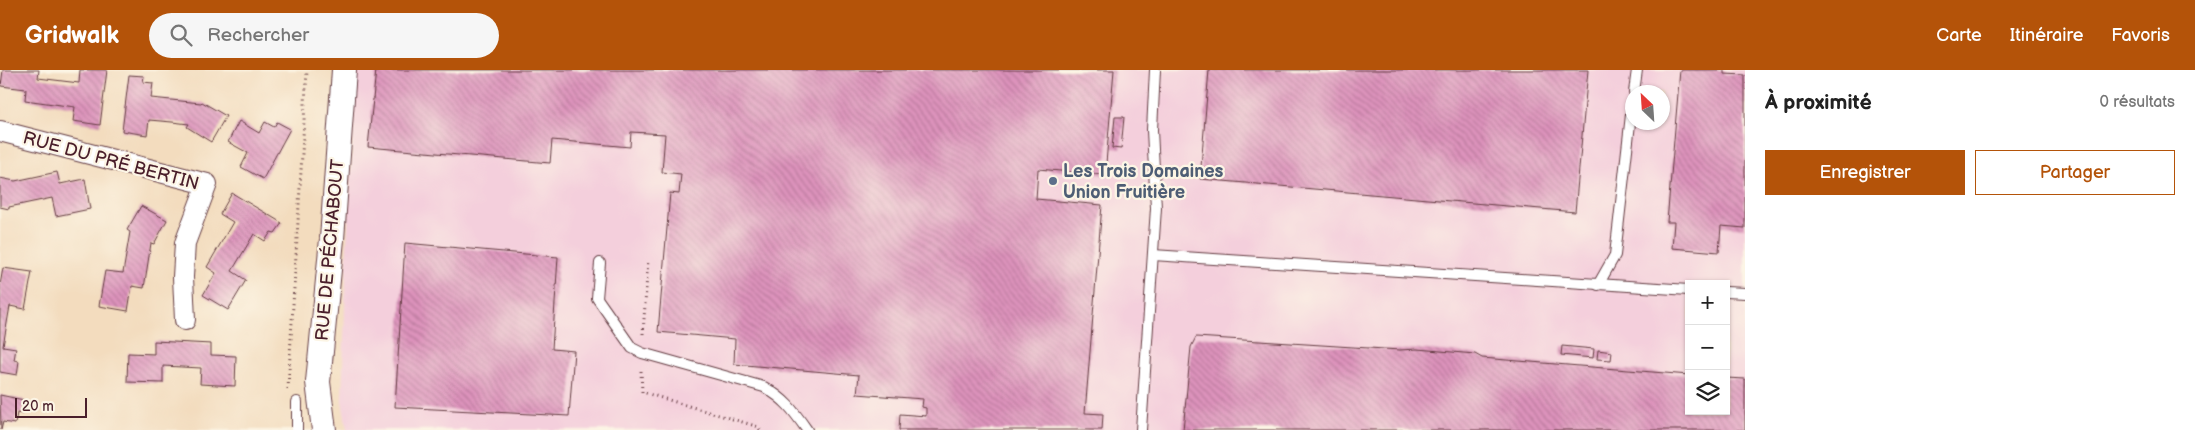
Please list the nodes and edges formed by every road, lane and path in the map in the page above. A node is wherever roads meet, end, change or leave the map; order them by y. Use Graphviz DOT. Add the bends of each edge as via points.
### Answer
graph roads {
  1 [pos="307,70"];
  2 [pos="344,70"];
  3 [pos="1155,70"];
  4 [pos="1637,70"];
  5 [pos="1635,85"];
  6 [pos="1629,130"];
  7 [pos="0,131"];
  8 [pos="1153,256"];
  9 [pos="600,264"];
  10 [pos="1598,285"];
  11 [pos="1685,290"];
  12 [pos="1730,292"];
  13 [pos="1745,293"];
  14 [pos="185,320"];
  15 [pos="288,391"];
  16 [pos="297,402"];
  17 [pos="297,430"];
  18 [pos="324,430"];
  19 [pos="807,430"];
  20 [pos="1141,430"];
  1 -- 15 [label="path"];
  2 -- 18 [label="street, RUE DE PÉCHABOUT" via="318,382"];
  3 -- 8 [label="lane"];
  4 -- 5 [label="lane"];
  6 -- 10 [label="lane" via="1616,255"];
  7 -- 14 [label="street, RUE DU PRÉ BERTIN" via="207,184 185,243"];
  8 -- 10 [label="lane"];
  8 -- 20 [label="lane"];
  9 -- 19 [label="lane" via="597,298 632,348 764,387 781,396"];
  10 -- 11 [label="lane"];
  12 -- 13 [label="lane"];
  16 -- 17 [label="lane"];
}
